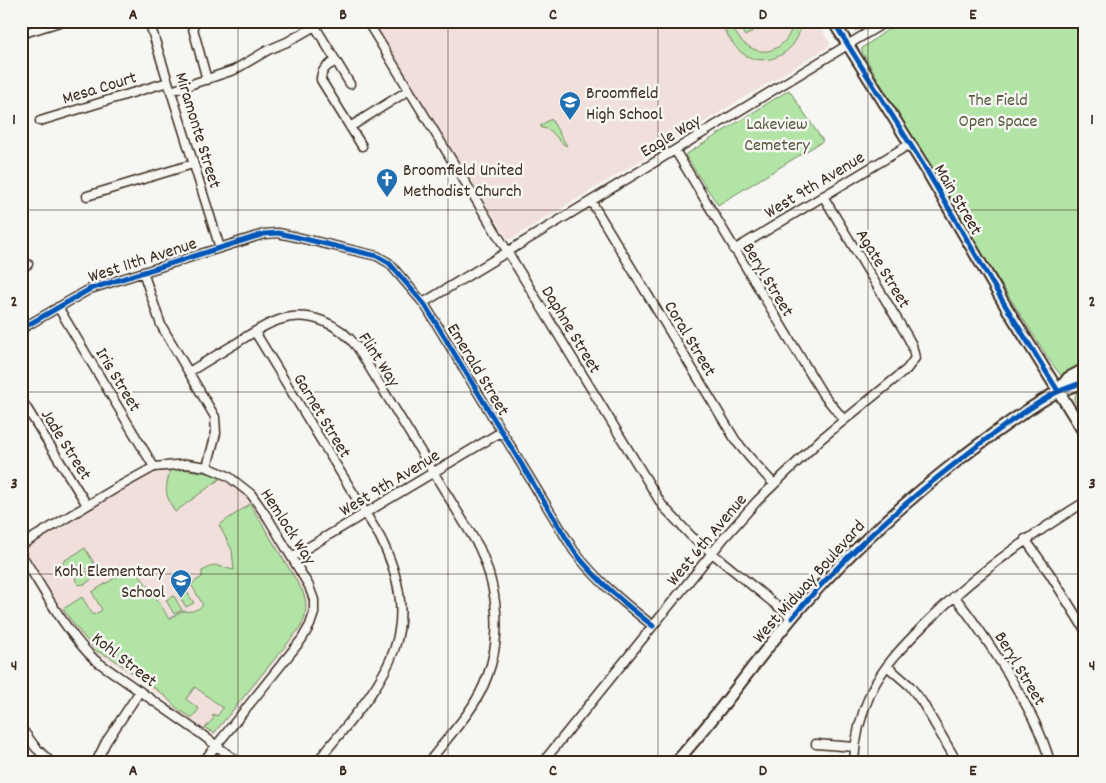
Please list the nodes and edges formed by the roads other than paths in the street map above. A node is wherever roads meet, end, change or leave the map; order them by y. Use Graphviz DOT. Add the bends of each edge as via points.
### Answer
graph roads {
  1 [pos="62,21"];
  2 [pos="149,21"];
  3 [pos="191,21"];
  4 [pos="368,21"];
  5 [pos="833,21"];
  6 [pos="887,21"];
  7 [pos="313,24"];
  8 [pos="21,34"];
  9 [pos="848,45"];
  10 [pos="336,61"];
  11 [pos="207,80"];
  12 [pos="168,82"];
  13 [pos="350,84"];
  14 [pos="409,90"];
  15 [pos="171,91"];
  16 [pos="40,121"];
  17 [pos="350,127"];
  18 [pos="910,144"];
  19 [pos="362,146"];
  20 [pos="675,150"];
  21 [pos="193,164"];
  22 [pos="87,196"];
  23 [pos="823,196"];
  24 [pos="591,201"];
  25 [pos="220,248"];
  26 [pos="734,250"];
  27 [pos="507,251"];
  28 [pos="143,272"];
  29 [pos="423,303"];
  30 [pos="58,306"];
  31 [pos="21,329"];
  32 [pos="256,332"];
  33 [pos="915,358"];
  34 [pos="1085,369"];
  35 [pos="189,372"];
  36 [pos="1085,381"];
  37 [pos="1058,391"];
  38 [pos="21,399"];
  39 [pos="844,420"];
  40 [pos="501,432"];
  41 [pos="1085,434"];
  42 [pos="154,467"];
  43 [pos="207,467"];
  44 [pos="433,472"];
  45 [pos="774,484"];
  46 [pos="1085,502"];
  47 [pos="87,505"];
  48 [pos="366,513"];
  49 [pos="1025,539"];
  50 [pos="21,545"];
  51 [pos="712,553"];
  52 [pos="21,554"];
  53 [pos="292,558"];
  54 [pos="954,596"];
  55 [pos="792,618"];
  56 [pos="653,626"];
  57 [pos="1085,630"];
  58 [pos="887,666"];
  59 [pos="140,691"];
  60 [pos="21,728"];
  61 [pos="816,744"];
  62 [pos="216,745"];
  63 [pos="855,747"];
  64 [pos="682,760"];
  65 [pos="51,762"];
  66 [pos="96,762"];
  67 [pos="203,762"];
  68 [pos="238,762"];
  69 [pos="317,762"];
  70 [pos="429,762"];
  71 [pos="543,762"];
  72 [pos="854,762"];
  73 [pos="957,762"];
  74 [pos="1050,762"];
  1 -- 8 [label="street"];
  2 -- 12 [label="street, Miramonte Street"];
  3 -- 11 [label="street"];
  4 -- 14 [label="street, Daphne Street"];
  5 -- 9 [label="main road, Main Street"];
  6 -- 9 [label="street, Eagle Way"];
  7 -- 10 [label="street"];
  7 -- 11 [label="street" via="287,42 234,70"];
  9 -- 18 [label="main road, Main Street"];
  9 -- 20 [label="street, Eagle Way"];
  10 -- 13 [label="street"];
  10 -- 17 [label="street" via="325,68 321,80"];
  11 -- 15 [label="street"];
  12 -- 15 [label="street, Miramonte Street"];
  12 -- 16 [label="street, Mesa Court"];
  14 -- 17 [label="street"];
  14 -- 27 [label="street, Daphne Street"];
  15 -- 21 [label="street, Miramonte Street"];
  17 -- 19 [label="street"];
  18 -- 23 [label="street, West 9th Avenue"];
  18 -- 37 [label="main road, Main Street"];
  20 -- 24 [label="street, Eagle Way"];
  20 -- 26 [label="street, Beryl Street"];
  21 -- 22 [label="street"];
  21 -- 25 [label="street, Miramonte Street"];
  23 -- 26 [label="street, West 9th Avenue"];
  23 -- 33 [label="street, Agate Street" via="906,334"];
  24 -- 27 [label="street, Eagle Way"];
  24 -- 45 [label="street, Coral Street" via="736,441"];
  25 -- 28 [label="street, West 11th Avenue"];
  25 -- 29 [label="street, Emerald Street" via="264,234 278,234 377,256 389,263"];
  26 -- 39 [label="street, Beryl Street" via="822,393"];
  27 -- 29 [label="street, Eagle Way"];
  27 -- 51 [label="street, Daphne Street" via="653,492 677,522"];
  28 -- 30 [label="street, West 11th Avenue" via="90,289"];
  28 -- 35 [label="street" via="161,325"];
  29 -- 40 [label="street, Emerald Street"];
  30 -- 31 [label="street, West 11th Avenue"];
  30 -- 42 [label="street, Iris Street"];
  32 -- 35 [label="street, Flint Way"];
  32 -- 44 [label="street, Flint Way" via="279,320 301,317 327,322 344,333 357,347"];
  32 -- 48 [label="street, Garnet Street"];
  33 -- 39 [label="street, West 6th Avenue" via="907,370"];
  34 -- 37 [label="main road" via="1068,378"];
  35 -- 43 [label="street" via="212,410 216,423"];
  36 -- 37 [label="main road" via="1074,388"];
  37 -- 41 [label="main road, Main Street"];
  37 -- 55 [label="main road, West Midway Boulevard" via="994,433 906,502 839,565"];
  38 -- 47 [label="street, Jade Street"];
  39 -- 45 [label="street, West 6th Avenue"];
  40 -- 44 [label="street, West 9th Avenue"];
  40 -- 56 [label="street, Emerald Street" via="584,564 610,592"];
  42 -- 43 [label="street, Hemlock Way" via="187,464"];
  42 -- 47 [label="street"];
  43 -- 53 [label="street, Hemlock Way" via="228,476 251,494"];
  44 -- 48 [label="street, West 9th Avenue"];
  44 -- 70 [label="street, Flint Way" via="485,562 496,602 496,632 492,661 483,686 468,713"];
  45 -- 51 [label="street, West 6th Avenue"];
  46 -- 49 [label="street"];
  47 -- 50 [label="street"];
  48 -- 53 [label="street, West 9th Avenue"];
  48 -- 69 [label="street, Garnet Street" via="388,554 398,584 398,638 378,684"];
  49 -- 54 [label="street"];
  49 -- 57 [label="street"];
  51 -- 55 [label="street, Daphne Street"];
  51 -- 56 [label="street, West 6th Avenue"];
  52 -- 59 [label="street, Kohl Street" via="64,624 86,651"];
  53 -- 62 [label="street, Hemlock Way" via="312,591 314,605 310,625"];
  54 -- 58 [label="street"];
  54 -- 74 [label="street, Beryl Street" via="982,631 1033,716"];
  55 -- 64 [label="main road, West Midway Boulevard"];
  56 -- 71 [label="street, West 6th Avenue"];
  58 -- 63 [label="street" via="871,691"];
  58 -- 73 [label="street" via="910,686 922,702"];
  59 -- 62 [label="street, Kohl Street"];
  59 -- 66 [label="street"];
  60 -- 65 [label="street"];
  61 -- 63 [label="street"];
  62 -- 67 [label="street, Hemlock Way"];
  62 -- 68 [label="street, Kohl Street"];
  63 -- 72 [label="street"];
}
